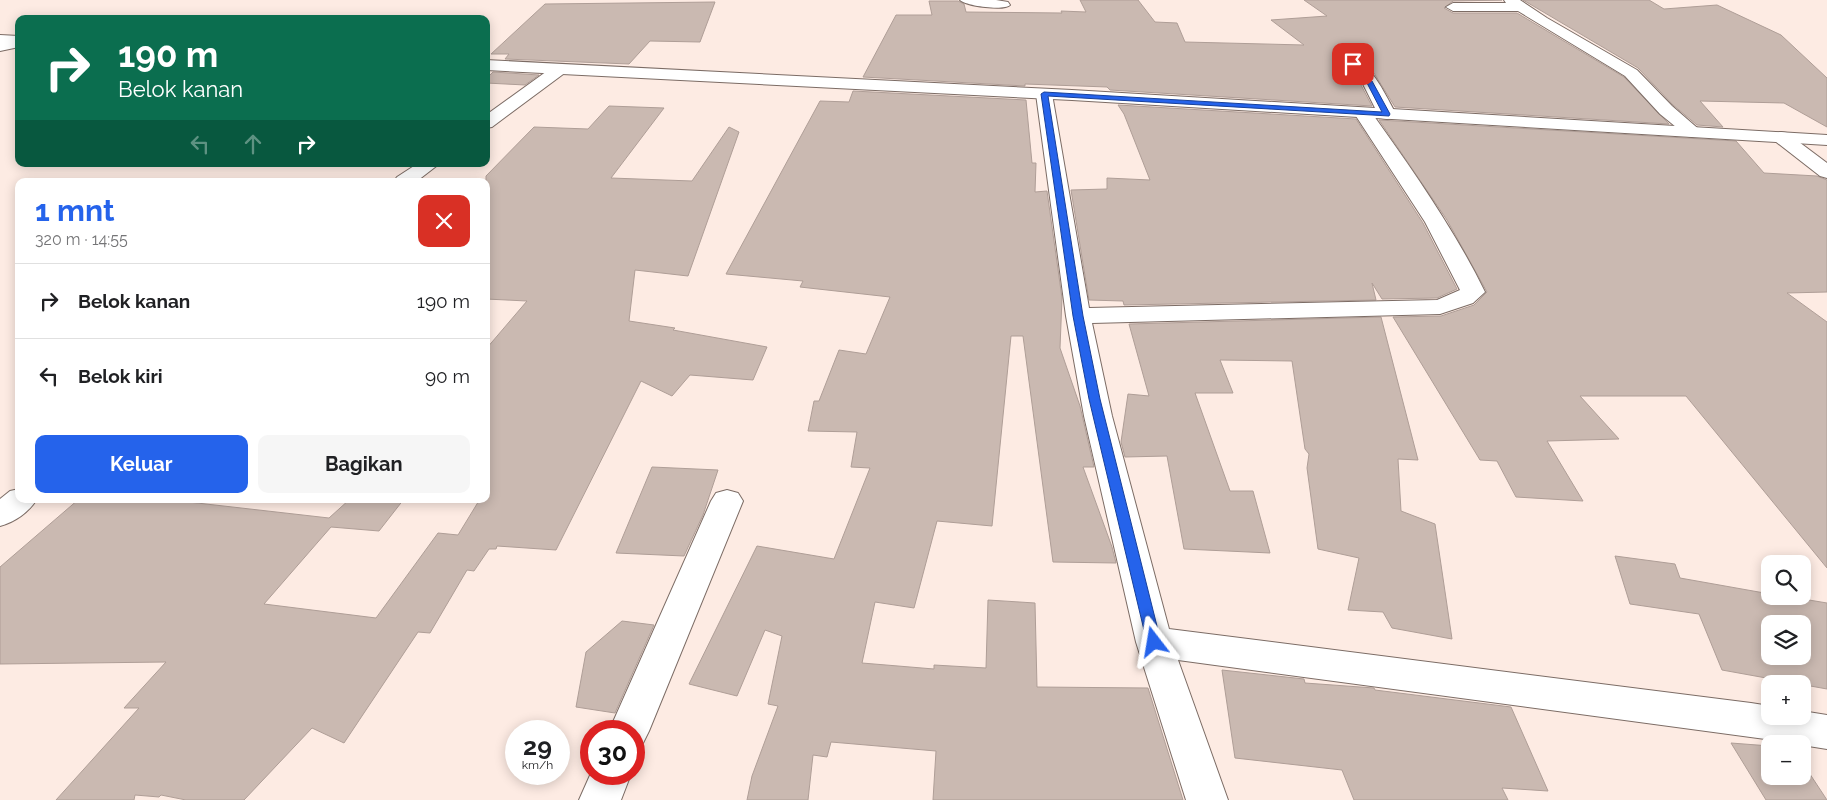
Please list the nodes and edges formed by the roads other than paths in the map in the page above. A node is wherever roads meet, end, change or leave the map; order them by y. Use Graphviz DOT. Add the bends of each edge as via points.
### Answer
graph roads {
  1 [pos="967,0"];
  2 [pos="1516,4"];
  3 [pos="1003,5"];
  4 [pos="1454,7"];
  5 [pos="0,39"];
  6 [pos="15,41"];
  7 [pos="15,42"];
  8 [pos="0,47"];
  9 [pos="1353,64"];
  10 [pos="490,65"];
  11 [pos="560,69"];
  12 [pos="1044,94"];
  13 [pos="1363,113"];
  14 [pos="1387,114"];
  15 [pos="490,120"];
  16 [pos="1693,132"];
  17 [pos="1781,137"];
  18 [pos="1827,140"];
  19 [pos="425,167"];
  20 [pos="1827,172"];
  21 [pos="408,178"];
  22 [pos="1078,316"];
  23 [pos="727,501"];
  24 [pos="16,503"];
  25 [pos="0,515"];
  26 [pos="1154,642"];
  27 [pos="634,720"];
  28 [pos="1827,732"];
  29 [pos="606,785"];
  30 [pos="600,800"];
  31 [pos="1207,800"];
  1 -- 3 [label="main road"];
  2 -- 4 [label="main road"];
  2 -- 16 [label="main road" via="1631,73 1666,110"];
  5 -- 6 [label="main road"];
  7 -- 8 [label="main road"];
  9 -- 14 [label="main road" via="1370,82"];
  10 -- 11 [label="main road"];
  11 -- 12 [label="main road"];
  11 -- 15 [label="main road"];
  12 -- 13 [label="main road"];
  12 -- 22 [label="main road"];
  13 -- 14 [label="main road"];
  13 -- 22 [label="main road" via="1420,195 1458,258 1473,292 1466,298 1440,307"];
  14 -- 16 [label="main road"];
  16 -- 17 [label="main road"];
  17 -- 18 [label="main road"];
  17 -- 20 [label="main road"];
  19 -- 21 [label="main road"];
  22 -- 26 [label="main road" via="1098,416"];
  23 -- 27 [label="main road"];
  24 -- 25 [label="main road"];
  26 -- 28 [label="main road"];
  26 -- 31 [label="main road"];
  29 -- 30 [label="main road"];
}
